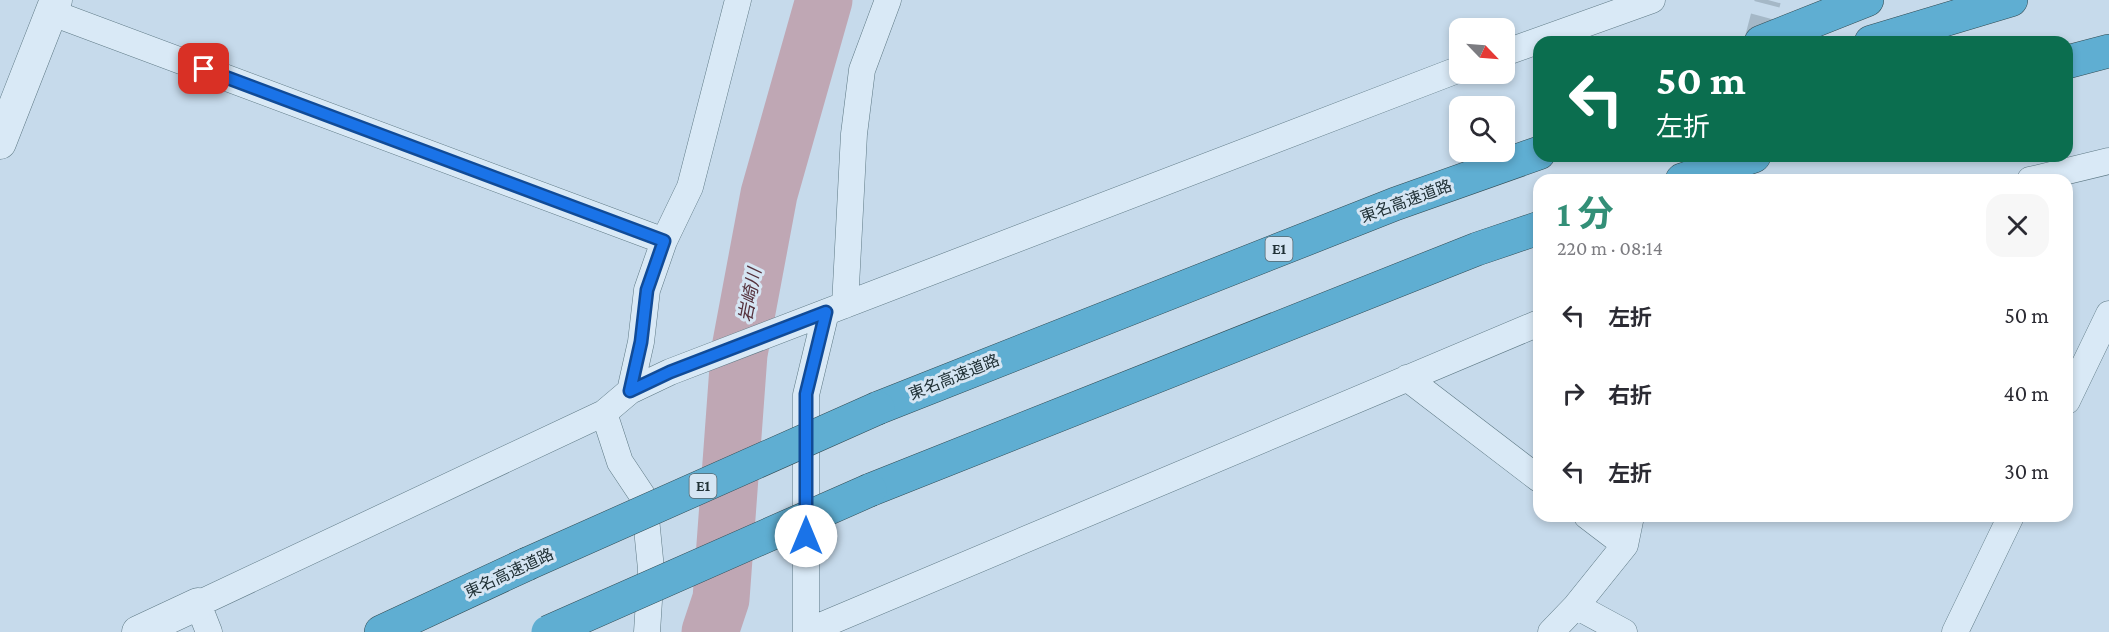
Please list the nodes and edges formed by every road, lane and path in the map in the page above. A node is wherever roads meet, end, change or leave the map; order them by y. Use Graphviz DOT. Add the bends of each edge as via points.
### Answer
graph roads {
  1 [pos="738,0"];
  2 [pos="888,0"];
  3 [pos="1652,0"];
  4 [pos="1867,0"];
  5 [pos="2011,0"];
  6 [pos="53,6"];
  7 [pos="1551,36"];
  8 [pos="1776,36"];
  9 [pos="1890,36"];
  10 [pos="1533,43"];
  11 [pos="1515,49"];
  12 [pos="2109,51"];
  13 [pos="2073,60"];
  14 [pos="2109,65"];
  15 [pos="2073,71"];
  16 [pos="1449,73"];
  17 [pos="1533,133"];
  18 [pos="1515,141"];
  19 [pos="0,143"];
  20 [pos="1533,155"];
  21 [pos="2109,161"];
  22 [pos="1462,162"];
  23 [pos="1736,162"];
  24 [pos="1700,174"];
  25 [pos="2055,174"];
  26 [pos="1533,230"];
  27 [pos="664,241"];
  28 [pos="826,313"];
  29 [pos="2109,314"];
  30 [pos="1533,326"];
  31 [pos="1022,350"];
  32 [pos="1407,378"];
  33 [pos="2073,389"];
  34 [pos="630,391"];
  35 [pos="604,413"];
  36 [pos="1533,474"];
  37 [pos="1595,522"];
  38 [pos="1630,522"];
  39 [pos="2008,522"];
  40 [pos="1625,545"];
  41 [pos="1576,606"];
  42 [pos="204,618"];
  43 [pos="138,632"];
  44 [pos="381,632"];
  45 [pos="548,632"];
  46 [pos="647,632"];
  47 [pos="806,632"];
  48 [pos="1551,632"];
  49 [pos="1624,632"];
  50 [pos="1955,632"];
  1 -- 27 [label="street" via="690,187"];
  2 -- 28 [label="street" via="862,70"];
  3 -- 7 [label="street"];
  4 -- 8 [label="highway"];
  5 -- 9 [label="highway"];
  6 -- 19 [label="street"];
  6 -- 27 [label="street"];
  10 -- 11 [label="street"];
  12 -- 13 [label="highway"];
  14 -- 15 [label="highway"];
  16 -- 28 [label="street"];
  17 -- 18 [label="highway"];
  20 -- 31 [label="highway, 東名高速道路 / E1" via="1395,204"];
  21 -- 25 [label="street"];
  22 -- 31 [label="highway"];
  23 -- 24 [label="highway"];
  26 -- 45 [label="highway, bridge" via="870,490"];
  27 -- 34 [label="street" via="647,290"];
  28 -- 34 [label="street"];
  28 -- 47 [label="street" via="806,394"];
  29 -- 33 [label="street"];
  30 -- 32 [label="street"];
  31 -- 44 [label="highway, 東名高速道路 / E1, bridge" via="878,408"];
  32 -- 36 [label="street"];
  32 -- 47 [label="street"];
  34 -- 35 [label="street"];
  35 -- 42 [label="street"];
  35 -- 46 [label="street" via="620,462 644,498 651,569"];
  37 -- 40 [label="street"];
  38 -- 40 [label="street"];
  39 -- 50 [label="street"];
  40 -- 41 [label="street"];
  41 -- 48 [label="street"];
  41 -- 49 [label="street"];
  42 -- 43 [label="street"];
}
